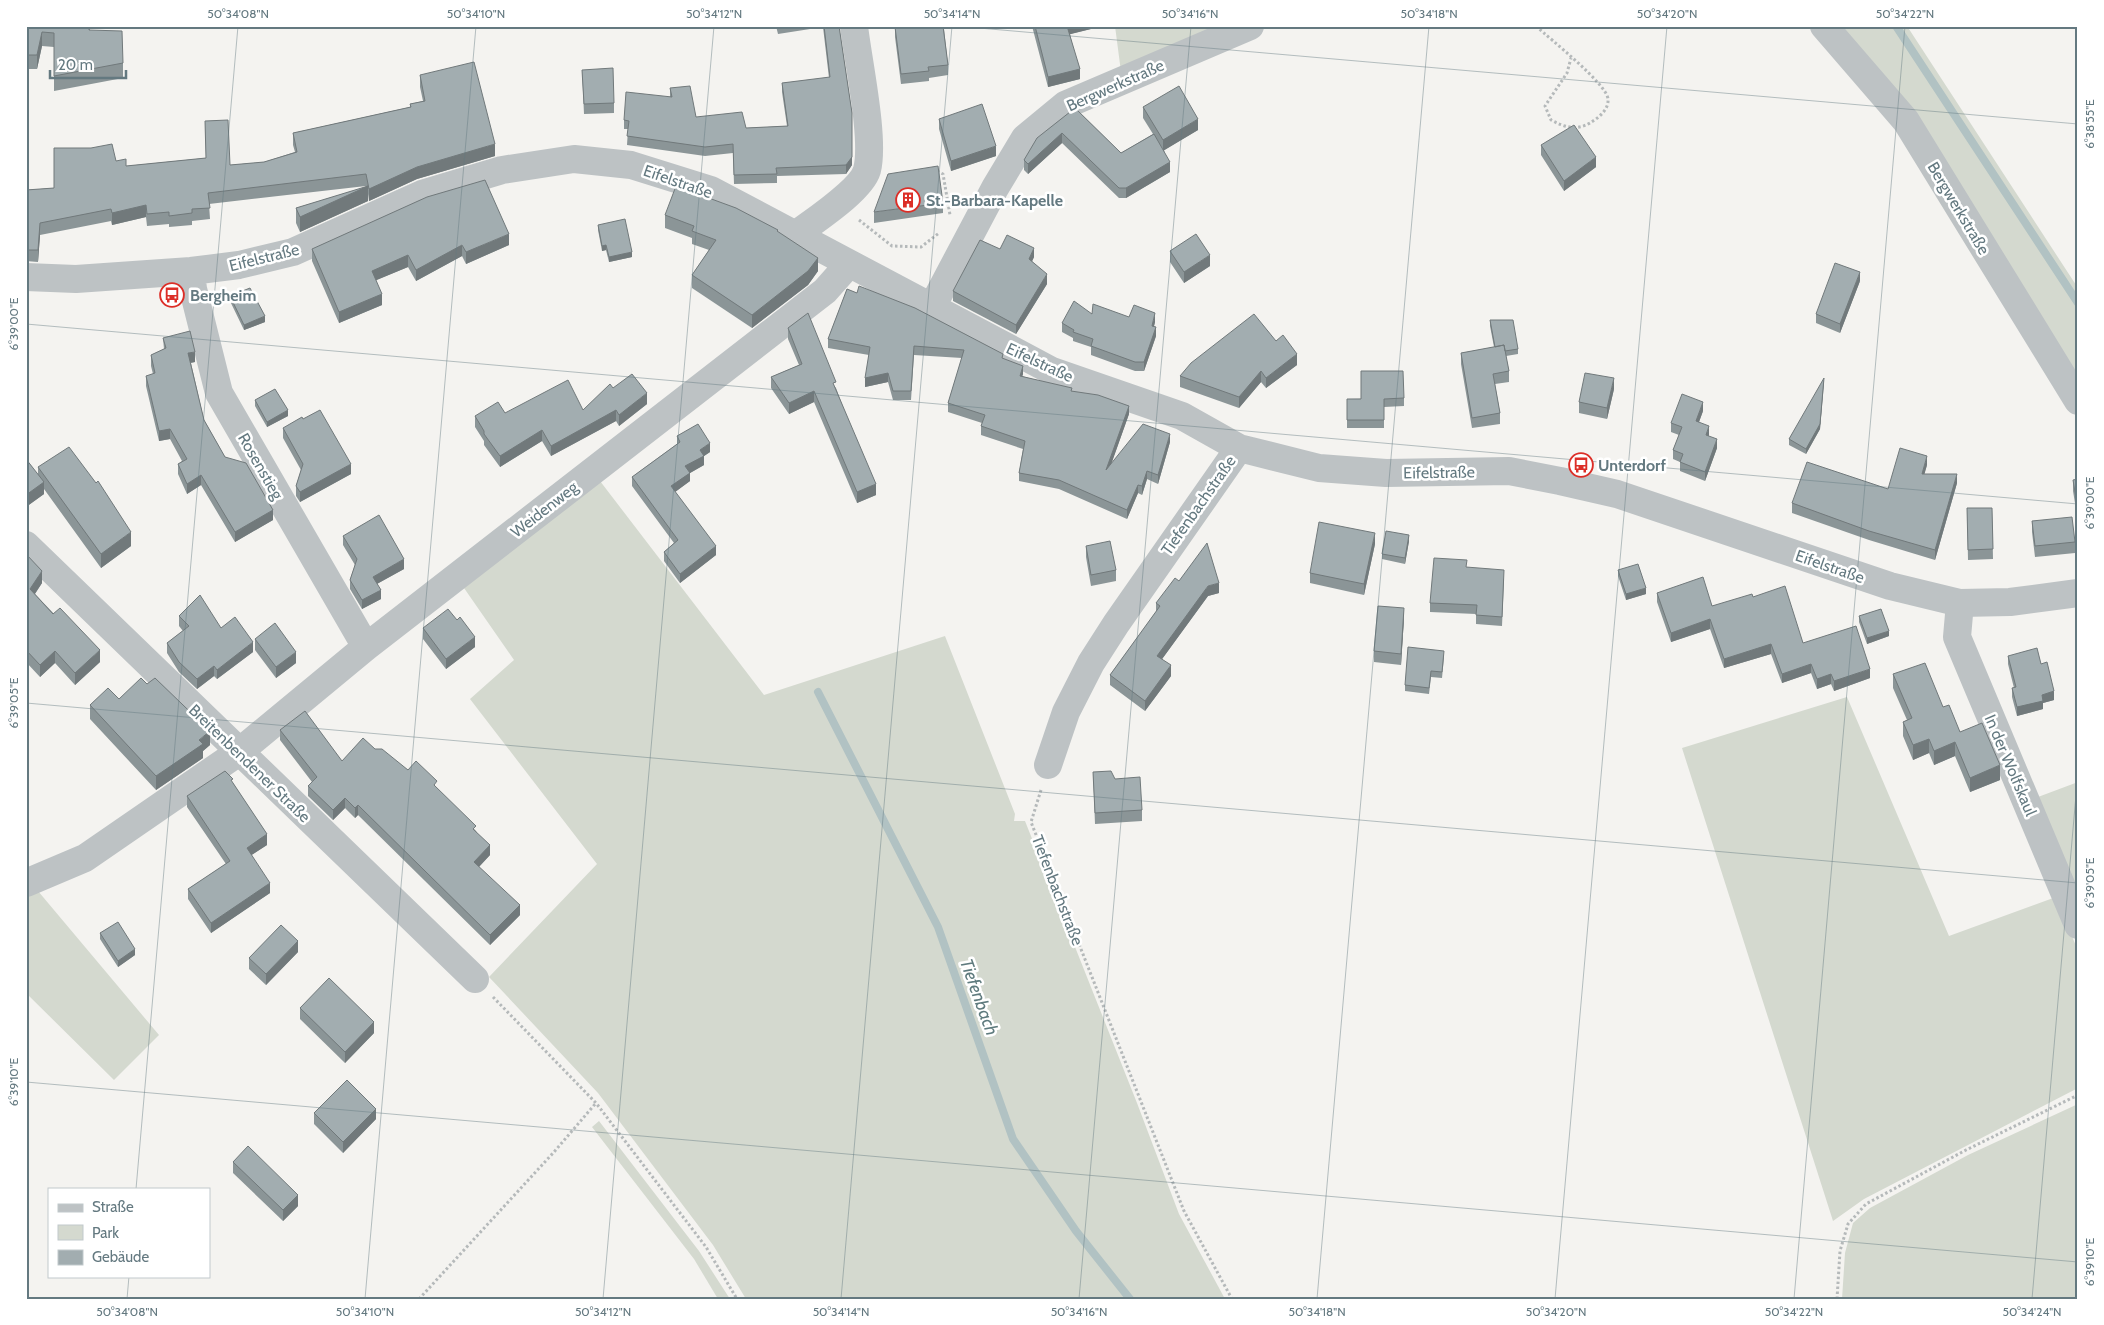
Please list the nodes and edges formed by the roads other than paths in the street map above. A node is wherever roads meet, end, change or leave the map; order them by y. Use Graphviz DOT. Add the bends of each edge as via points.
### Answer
graph roads {
  1 [pos="854,26"];
  2 [pos="1250,26"];
  3 [pos="1824,26"];
  4 [pos="794,236"];
  5 [pos="848,265"];
  6 [pos="191,271"];
  7 [pos="26,277"];
  8 [pos="932,307"];
  9 [pos="2078,402"];
  10 [pos="1238,448"];
  11 [pos="26,545"];
  12 [pos="2078,593"];
  13 [pos="1960,604"];
  14 [pos="366,648"];
  15 [pos="238,752"];
  16 [pos="1048,765"];
  17 [pos="26,884"];
  18 [pos="2078,925"];
  19 [pos="476,979"];
  1 -- 4 [label="street" via="868,134 867,171 850,194"];
  2 -- 8 [label="street, Bergwerkstraße" via="1065,105 1025,138"];
  3 -- 9 [label="street, Bergwerkstraße" via="1906,121"];
  4 -- 5 [label="street, Eifelstraße"];
  4 -- 6 [label="street, Eifelstraße" via="711,190 631,165 574,158 502,170 422,194 293,252 239,265"];
  5 -- 8 [label="street, Eifelstraße"];
  5 -- 14 [label="street, Weidenweg" via="825,291"];
  6 -- 7 [label="street, Eifelstraße" via="76,279"];
  6 -- 14 [label="street, Rosenstieg" via="219,393"];
  8 -- 10 [label="street, Eifelstraße" via="1052,371 1182,416"];
  10 -- 13 [label="street, Eifelstraße" via="1320,468 1386,472 1509,471 1560,481 1617,494 1890,586"];
  10 -- 16 [label="street, Tiefenbachstraße" via="1091,663 1066,712"];
  11 -- 15 [label="street, Breitenbendener Straße"];
  12 -- 13 [label="street, Eifelstraße" via="2010,602"];
  13 -- 18 [label="street, In der Wolfskaul" via="1957,636"];
  14 -- 15 [label="street, Weidenweg"];
  15 -- 17 [label="street, Weidenweg" via="85,858"];
  15 -- 19 [label="street, Breitenbendener Straße"];
}
